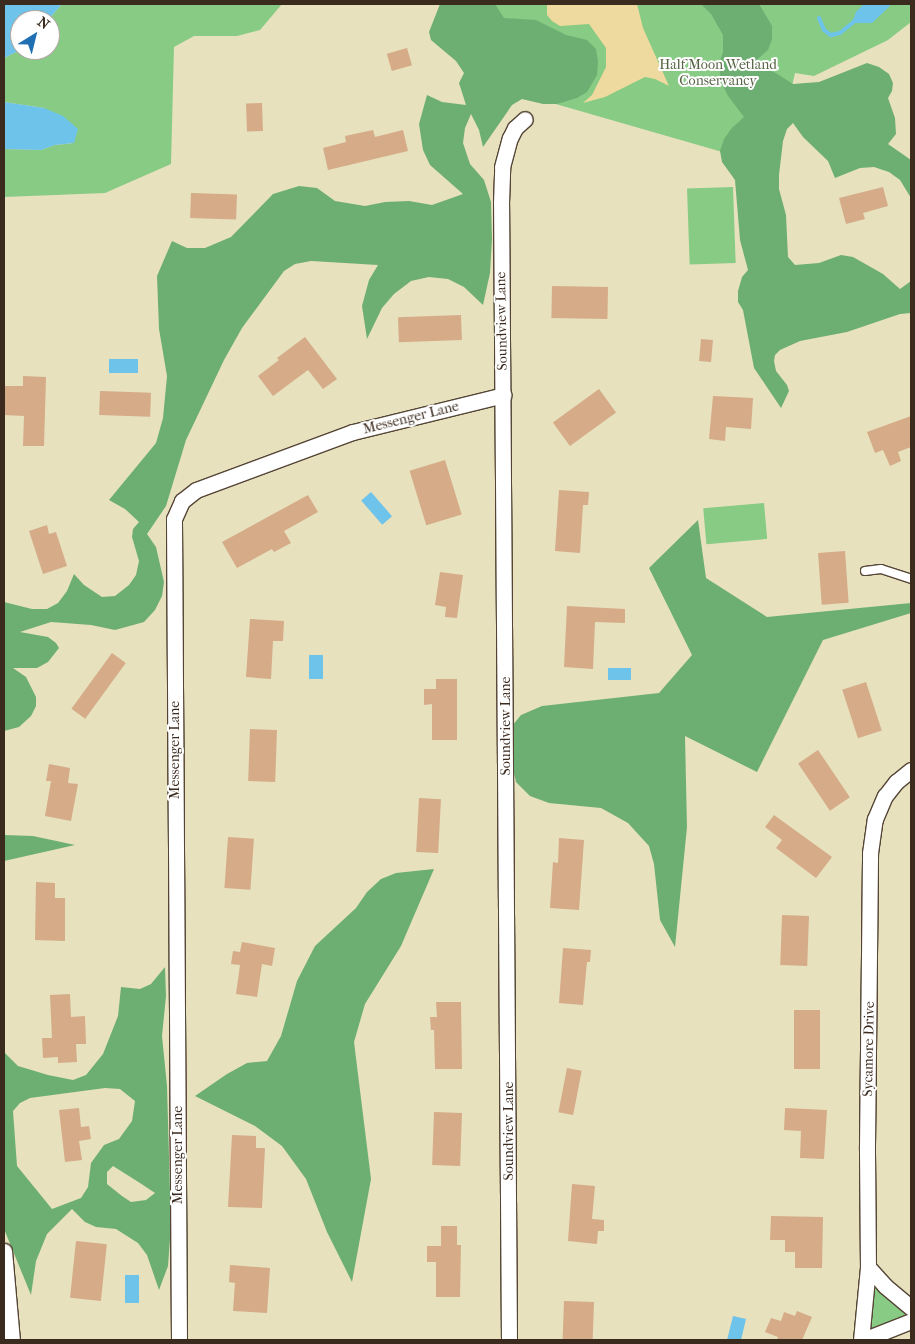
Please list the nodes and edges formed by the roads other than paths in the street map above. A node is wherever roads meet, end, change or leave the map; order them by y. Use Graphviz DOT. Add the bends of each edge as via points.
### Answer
graph roads {
  1 [pos="525,119"];
  2 [pos="504,395"];
  3 [pos="865,571"];
  4 [pos="911,579"];
  5 [pos="911,770"];
  6 [pos="4,1251"];
  7 [pos="868,1267"];
  8 [pos="911,1308"];
  9 [pos="911,1321"];
  10 [pos="12,1340"];
  11 [pos="179,1340"];
  12 [pos="509,1340"];
  13 [pos="862,1340"];
  1 -- 2 [label="street, Soundview Lane" via="510,138 502,167"];
  2 -- 11 [label="street, Messenger Lane" via="353,432 196,490 182,501 174,519"];
  2 -- 12 [label="street, Soundview Lane"];
  3 -- 4 [label="lane" via="881,569"];
  5 -- 7 [label="street, Sycamore Drive" via="885,796 875,818 870,853"];
  6 -- 10 [label="street"];
  7 -- 8 [label="street"];
  7 -- 13 [label="street, Sycamore Drive"];
  9 -- 13 [label="street"];
}
